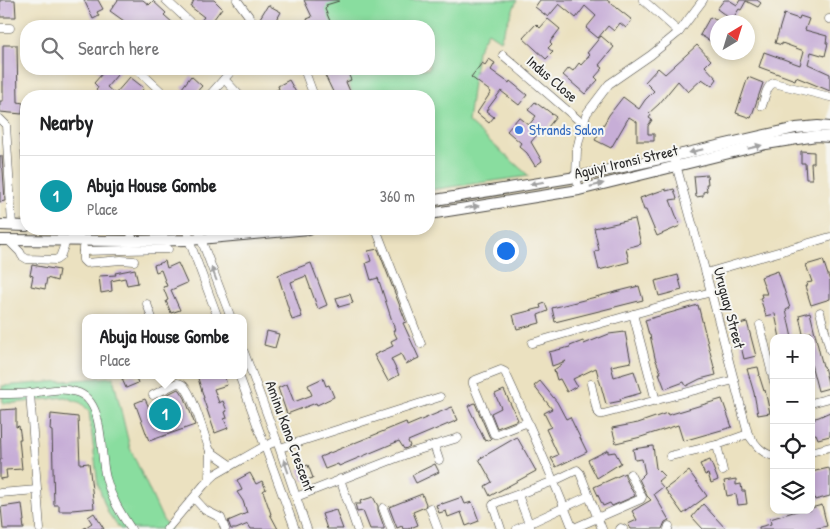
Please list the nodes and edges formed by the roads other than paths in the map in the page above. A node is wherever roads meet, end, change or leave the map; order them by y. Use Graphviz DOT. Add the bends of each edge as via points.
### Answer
graph roads {
  1 [pos="166,0"];
  2 [pos="237,0"];
  3 [pos="643,0"];
  4 [pos="703,0"];
  5 [pos="188,20"];
  6 [pos="252,20"];
  7 [pos="0,28"];
  8 [pos="10,28"];
  9 [pos="679,32"];
  10 [pos="503,55"];
  11 [pos="143,75"];
  12 [pos="228,75"];
  13 [pos="306,75"];
  14 [pos="224,79"];
  15 [pos="160,90"];
  16 [pos="214,90"];
  17 [pos="234,90"];
  18 [pos="312,90"];
  19 [pos="830,98"];
  20 [pos="762,106"];
  21 [pos="0,118"];
  22 [pos="583,124"];
  23 [pos="830,127"];
  24 [pos="830,137"];
  25 [pos="675,161"];
  26 [pos="576,177"];
  27 [pos="579,190"];
  28 [pos="435,200"];
  29 [pos="435,213"];
  30 [pos="0,225"];
  31 [pos="12,225"];
  32 [pos="20,226"];
  33 [pos="129,235"];
  34 [pos="189,235"];
  35 [pos="198,235"];
  36 [pos="200,235"];
  37 [pos="378,235"];
  38 [pos="830,238"];
  39 [pos="4,240"];
  40 [pos="189,240"];
  41 [pos="66,241"];
  42 [pos="124,244"];
  43 [pos="83,246"];
  44 [pos="168,249"];
  45 [pos="134,261"];
  46 [pos="706,272"];
  47 [pos="711,292"];
  48 [pos="147,304"];
  49 [pos="820,312"];
  50 [pos="151,314"];
  51 [pos="217,314"];
  52 [pos="230,314"];
  53 [pos="633,314"];
  54 [pos="760,324"];
  55 [pos="532,343"];
  56 [pos="421,344"];
  57 [pos="830,350"];
  58 [pos="247,360"];
  59 [pos="174,379"];
  60 [pos="240,379"];
  61 [pos="773,379"];
  62 [pos="734,380"];
  63 [pos="177,384"];
  64 [pos="590,384"];
  65 [pos="30,393"];
  66 [pos="0,394"];
  67 [pos="153,394"];
  68 [pos="440,397"];
  69 [pos="830,398"];
  70 [pos="656,401"];
  71 [pos="815,402"];
  72 [pos="528,422"];
  73 [pos="748,434"];
  74 [pos="458,438"];
  75 [pos="278,445"];
  76 [pos="434,445"];
  77 [pos="717,445"];
  78 [pos="265,446"];
  79 [pos="830,447"];
  80 [pos="210,451"];
  81 [pos="815,451"];
  82 [pos="770,455"];
  83 [pos="670,456"];
  84 [pos="439,460"];
  85 [pos="230,465"];
  86 [pos="723,471"];
  87 [pos="630,474"];
  88 [pos="340,480"];
  89 [pos="209,481"];
  90 [pos="554,481"];
  91 [pos="37,490"];
  92 [pos="0,493"];
  93 [pos="518,495"];
  94 [pos="589,496"];
  95 [pos="296,497"];
  96 [pos="194,498"];
  97 [pos="564,507"];
  98 [pos="383,508"];
  99 [pos="430,508"];
  100 [pos="597,518"];
  101 [pos="530,526"];
  102 [pos="40,529"];
  103 [pos="131,529"];
  104 [pos="167,529"];
  105 [pos="225,529"];
  106 [pos="295,529"];
  107 [pos="307,529"];
  108 [pos="357,529"];
  109 [pos="391,529"];
  110 [pos="438,529"];
  111 [pos="501,529"];
  112 [pos="517,529"];
  113 [pos="573,529"];
  114 [pos="602,529"];
  1 -- 5 [label="street"];
  2 -- 6 [label="street"];
  3 -- 9 [label="street"];
  4 -- 9 [label="street"];
  7 -- 8 [label="street"];
  9 -- 22 [label="street" via="609,84 587,113"];
  10 -- 22 [label="street, Indus Close"];
  11 -- 15 [label="street"];
  12 -- 14 [label="street"];
  13 -- 18 [label="street"];
  14 -- 16 [label="street"];
  14 -- 17 [label="street"];
  19 -- 20 [label="street" via="774,83 768,87"];
  21 -- 31 [label="street" via="6,125"];
  22 -- 26 [label="street" via="577,149"];
  23 -- 25 [label="main road, Aguiyi Ironsi Street, one-way" via="796,128"];
  25 -- 24 [label="main road, Aguiyi Ironsi Street, one-way" via="816,136"];
  25 -- 26 [label="main road, Aguiyi Ironsi Street"];
  27 -- 25 [label="main road, Aguiyi Ironsi Street, one-way"];
  25 -- 46 [label="street, Uruguay Street"];
  26 -- 27 [label="street"];
  26 -- 28 [label="main road, Aguiyi Ironsi Street, one-way"];
  29 -- 27 [label="main road, Aguiyi Ironsi Street, one-way"];
  30 -- 31 [label="main road"];
  31 -- 32 [label="main road"];
  33 -- 42 [label="street"];
  34 -- 40 [label="street"];
  35 -- 40 [label="main road"];
  52 -- 36 [label="street, one-way"];
  37 -- 56 [label="street"];
  38 -- 46 [label="street"];
  39 -- 41 [label="main road"];
  39 -- 41 [label="street" via="27,259 56,260"];
  40 -- 42 [label="main road"];
  40 -- 51 [label="street"];
  41 -- 43 [label="main road"];
  42 -- 43 [label="main road"];
  42 -- 44 [label="street"];
  43 -- 45 [label="street" via="86,263"];
  46 -- 47 [label="street, Uruguay Street"];
  47 -- 53 [label="street"];
  47 -- 62 [label="street, Uruguay Street"];
  48 -- 50 [label="street"];
  49 -- 57 [label="street"];
  53 -- 55 [label="street"];
  53 -- 70 [label="street"];
  54 -- 61 [label="street"];
  58 -- 75 [label="street, Aminu Kano Crescent"];
  59 -- 63 [label="street"];
  60 -- 78 [label="street, Aminu Kano Crescent"];
  62 -- 70 [label="street"];
  62 -- 73 [label="street, Uruguay Street"];
  63 -- 67 [label="street"];
  63 -- 80 [label="street" via="184,386 190,395"];
  64 -- 70 [label="street" via="600,414"];
  65 -- 66 [label="street"];
  65 -- 91 [label="street"];
  65 -- 103 [label="street" via="70,390 90,400 96,410 111,495"];
  68 -- 75 [label="street"];
  69 -- 71 [label="street"];
  72 -- 72 [label="street" via="504,370 473,381 494,434"];
  72 -- 90 [label="street"];
  73 -- 77 [label="street"];
  73 -- 82 [label="street, Uruguay Street" via="756,446"];
  74 -- 76 [label="street"];
  75 -- 78 [label="street"];
  95 -- 75 [label="street, Aminu Kano Crescent, one-way"];
  76 -- 84 [label="street"];
  76 -- 88 [label="street"];
  77 -- 83 [label="street"];
  77 -- 86 [label="street"];
  78 -- 85 [label="street"];
  78 -- 106 [label="street, Aminu Kano Crescent"];
  79 -- 81 [label="street"];
  80 -- 85 [label="street"];
  80 -- 89 [label="street"];
  85 -- 89 [label="street"];
  87 -- 100 [label="street" via="642,499"];
  88 -- 95 [label="street"];
  88 -- 108 [label="street"];
  89 -- 96 [label="street"];
  90 -- 93 [label="street"];
  90 -- 94 [label="street" via="578,470"];
  90 -- 97 [label="street"];
  91 -- 92 [label="street"];
  91 -- 102 [label="street"];
  93 -- 101 [label="street"];
  93 -- 111 [label="street" via="493,505"];
  94 -- 97 [label="street"];
  94 -- 100 [label="street"];
  95 -- 107 [label="street, Aminu Kano Crescent"];
  96 -- 104 [label="street"];
  96 -- 105 [label="street" via="205,510 221,518"];
  97 -- 101 [label="street"];
  97 -- 113 [label="street"];
  98 -- 109 [label="street"];
  99 -- 110 [label="street"];
  100 -- 113 [label="street"];
  100 -- 114 [label="street"];
  101 -- 112 [label="street"];
}
